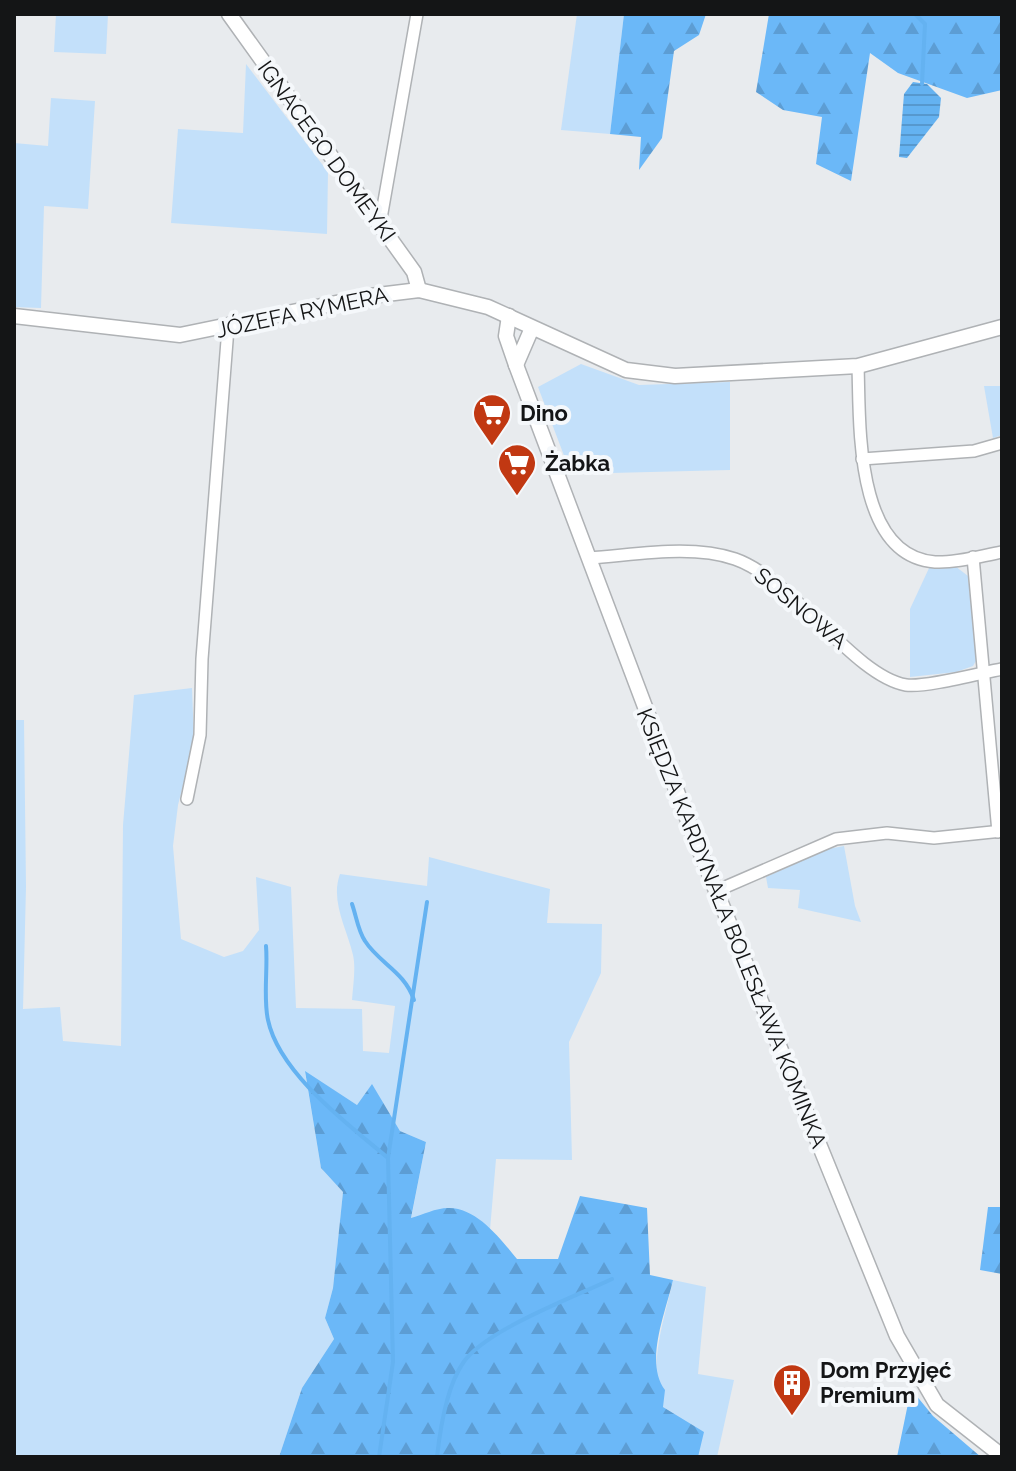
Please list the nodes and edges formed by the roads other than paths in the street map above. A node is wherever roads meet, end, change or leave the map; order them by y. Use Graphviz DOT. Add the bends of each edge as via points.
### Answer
graph roads {
  1 [pos="229,14"];
  2 [pos="417,14"];
  3 [pos="380,224"];
  4 [pos="419,290"];
  5 [pos="14,316"];
  6 [pos="509,316"];
  7 [pos="1002,327"];
  8 [pos="228,328"];
  9 [pos="532,328"];
  10 [pos="516,365"];
  11 [pos="858,366"];
  12 [pos="1002,443"];
  13 [pos="862,459"];
  14 [pos="1002,552"];
  15 [pos="973,557"];
  16 [pos="589,558"];
  17 [pos="1002,669"];
  18 [pos="985,672"];
  19 [pos="187,799"];
  20 [pos="1000,831"];
  21 [pos="716,891"];
  22 [pos="1002,1456"];
  1 -- 3 [label="street, IGNACEGO DOMEYKI"];
  2 -- 3 [label="street"];
  3 -- 4 [label="street, IGNACEGO DOMEYKI" via="414,272"];
  4 -- 6 [label="street, JÓZEFA RYMERA" via="473,301"];
  4 -- 8 [label="street, JÓZEFA RYMERA"];
  5 -- 8 [label="street, JÓZEFA RYMERA" via="180,335"];
  6 -- 9 [label="street, JÓZEFA RYMERA"];
  6 -- 10 [label="street, KSIĘDZA KARDYNAŁA BOLESŁAWA KOMINKA" via="506,336"];
  7 -- 11 [label="street, JÓZEFA RYMERA"];
  8 -- 19 [label="street" via="200,735"];
  9 -- 10 [label="street"];
  9 -- 11 [label="street, JÓZEFA RYMERA" via="586,355 648,374"];
  10 -- 16 [label="street, KSIĘDZA KARDYNAŁA BOLESŁAWA KOMINKA"];
  11 -- 13 [label="street"];
  12 -- 13 [label="street" via="974,451"];
  13 -- 15 [label="street" via="871,503 906,551 932,562"];
  14 -- 15 [label="street"];
  15 -- 18 [label="street"];
  16 -- 18 [label="street, SOSNOWA" via="692,553 737,560 770,579 883,678 908,686"];
  16 -- 21 [label="street, KSIĘDZA KARDYNAŁA BOLESŁAWA KOMINKA"];
  17 -- 18 [label="street, SOSNOWA"];
  18 -- 20 [label="street"];
  20 -- 21 [label="street" via="836,839"];
  21 -- 22 [label="street, KSIĘDZA KARDYNAŁA BOLESŁAWA KOMINKA" via="909,1361 937,1405"];
}
